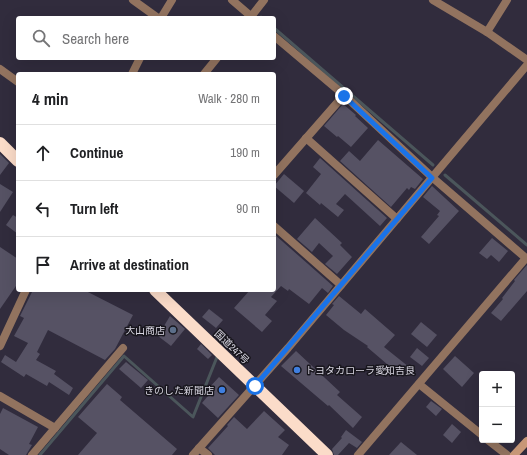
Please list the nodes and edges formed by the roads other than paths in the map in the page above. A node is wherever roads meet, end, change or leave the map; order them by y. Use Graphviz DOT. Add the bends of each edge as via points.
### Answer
graph roads {
  1 [pos="133,0"];
  2 [pos="172,0"];
  3 [pos="232,0"];
  4 [pos="264,0"];
  5 [pos="433,0"];
  6 [pos="507,0"];
  7 [pos="156,16"];
  8 [pos="160,16"];
  9 [pos="250,16"];
  10 [pos="252,16"];
  11 [pos="487,32"];
  12 [pos="276,38"];
  13 [pos="139,60"];
  14 [pos="215,60"];
  15 [pos="527,60"];
  16 [pos="527,65"];
  17 [pos="0,69"];
  18 [pos="133,72"];
  19 [pos="206,72"];
  20 [pos="16,81"];
  21 [pos="344,96"];
  22 [pos="306,138"];
  23 [pos="0,143"];
  24 [pos="16,158"];
  25 [pos="276,173"];
  26 [pos="432,178"];
  27 [pos="397,219"];
  28 [pos="276,228"];
  29 [pos="527,259"];
  30 [pos="342,284"];
  31 [pos="25,292"];
  32 [pos="157,292"];
  33 [pos="0,346"];
  34 [pos="123,348"];
  35 [pos="419,384"];
  36 [pos="255,386"];
  37 [pos="0,396"];
  38 [pos="55,428"];
  39 [pos="479,433"];
  40 [pos="527,441"];
  41 [pos="492,443"];
  42 [pos="199,448"];
  43 [pos="32,455"];
  44 [pos="192,455"];
  45 [pos="208,455"];
  46 [pos="327,455"];
  47 [pos="358,455"];
  48 [pos="507,455"];
  49 [pos="514,455"];
  1 -- 7 [label="street"];
  2 -- 8 [label="street"];
  3 -- 9 [label="street"];
  4 -- 10 [label="street"];
  5 -- 11 [label="street"];
  6 -- 11 [label="street"];
  11 -- 15 [label="street"];
  12 -- 21 [label="street"];
  13 -- 18 [label="street"];
  14 -- 19 [label="street"];
  16 -- 26 [label="street"];
  17 -- 20 [label="street"];
  21 -- 22 [label="street"];
  21 -- 26 [label="street"];
  22 -- 25 [label="street"];
  22 -- 27 [label="street"];
  23 -- 24 [label="highway"];
  26 -- 27 [label="street"];
  26 -- 29 [label="street"];
  27 -- 30 [label="street"];
  28 -- 30 [label="street"];
  29 -- 35 [label="street"];
  30 -- 36 [label="street"];
  31 -- 33 [label="street"];
  32 -- 36 [label="highway, 国道247号"];
  34 -- 38 [label="street"];
  35 -- 39 [label="street"];
  35 -- 47 [label="street"];
  36 -- 42 [label="street"];
  36 -- 46 [label="highway, 国道247号"];
  37 -- 38 [label="street"];
  38 -- 43 [label="street"];
  40 -- 49 [label="street"];
  41 -- 48 [label="street"];
  42 -- 44 [label="street"];
  42 -- 45 [label="street"];
}
